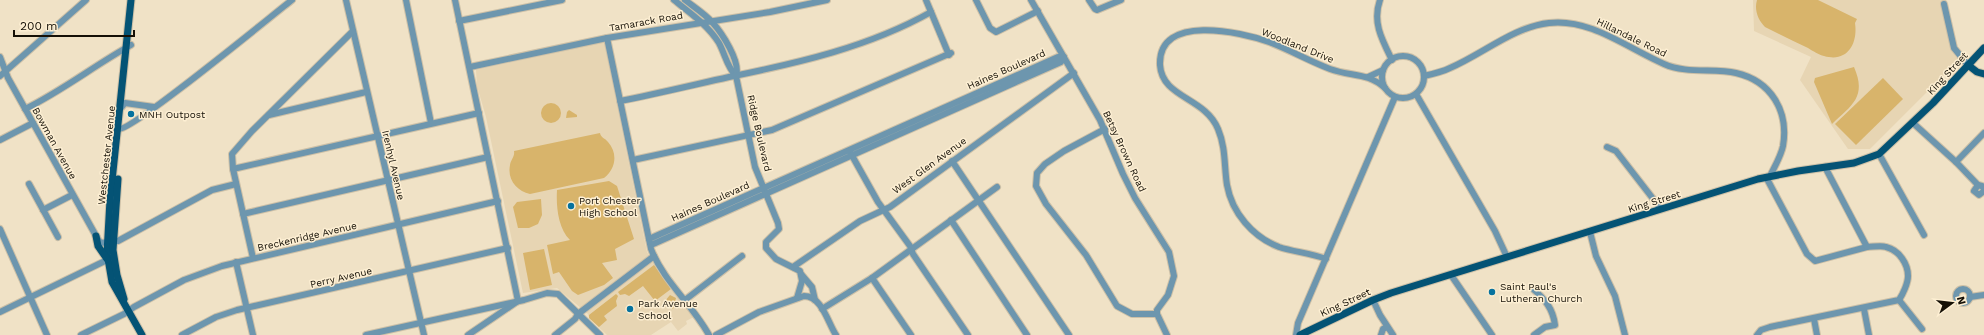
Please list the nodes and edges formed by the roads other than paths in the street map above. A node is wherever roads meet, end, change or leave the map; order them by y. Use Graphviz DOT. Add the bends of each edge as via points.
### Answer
graph roads {
  1 [pos="86,0"];
  2 [pos="131,0"];
  3 [pos="135,0"];
  4 [pos="292,0"];
  5 [pos="346,0"];
  6 [pos="406,0"];
  7 [pos="455,0"];
  8 [pos="562,0"];
  9 [pos="674,0"];
  10 [pos="685,0"];
  11 [pos="826,0"];
  12 [pos="926,0"];
  13 [pos="976,0"];
  14 [pos="1031,0"];
  15 [pos="1089,0"];
  16 [pos="1121,0"];
  17 [pos="1380,0"];
  18 [pos="1944,4"];
  19 [pos="1038,11"];
  20 [pos="931,12"];
  21 [pos="459,21"];
  22 [pos="711,21"];
  23 [pos="702,23"];
  24 [pos="353,31"];
  25 [pos="607,38"];
  26 [pos="129,46"];
  27 [pos="1984,48"];
  28 [pos="0,57"];
  29 [pos="1064,57"];
  30 [pos="1392,60"];
  31 [pos="1968,65"];
  32 [pos="470,67"];
  33 [pos="1383,70"];
  34 [pos="6,71"];
  35 [pos="1074,74"];
  36 [pos="1984,74"];
  37 [pos="0,76"];
  38 [pos="736,76"];
  39 [pos="1424,76"];
  40 [pos="1368,77"];
  41 [pos="1385,88"];
  42 [pos="366,92"];
  43 [pos="1416,94"];
  44 [pos="1395,97"];
  45 [pos="620,101"];
  46 [pos="123,105"];
  47 [pos="154,107"];
  48 [pos="25,109"];
  49 [pos="479,112"];
  50 [pos="268,116"];
  51 [pos="33,123"];
  52 [pos="430,123"];
  53 [pos="1913,123"];
  54 [pos="121,129"];
  55 [pos="1105,129"];
  56 [pos="1984,133"];
  57 [pos="377,136"];
  58 [pos="748,136"];
  59 [pos="0,140"];
  60 [pos="1607,147"];
  61 [pos="851,152"];
  62 [pos="1879,154"];
  63 [pos="488,157"];
  64 [pos="632,160"];
  65 [pos="952,162"];
  66 [pos="1956,162"];
  67 [pos="1825,167"];
  68 [pos="233,169"];
  69 [pos="1768,177"];
  70 [pos="387,180"];
  71 [pos="29,184"];
  72 [pos="236,184"];
  73 [pos="1978,185"];
  74 [pos="998,187"];
  75 [pos="766,190"];
  76 [pos="1984,190"];
  77 [pos="72,195"];
  78 [pos="979,200"];
  79 [pos="498,201"];
  80 [pos="884,209"];
  81 [pos="1660,209"];
  82 [pos="43,210"];
  83 [pos="243,214"];
  84 [pos="951,220"];
  85 [pos="398,225"];
  86 [pos="0,229"];
  87 [pos="1590,232"];
  88 [pos="1924,235"];
  89 [pos="96,236"];
  90 [pos="58,238"];
  91 [pos="109,241"];
  92 [pos="650,242"];
  93 [pos="1867,247"];
  94 [pos="508,248"];
  95 [pos="911,250"];
  96 [pos="654,256"];
  97 [pos="742,256"];
  98 [pos="1507,257"];
  99 [pos="253,258"];
  100 [pos="1326,259"];
  101 [pos="107,260"];
  102 [pos="236,262"];
  103 [pos="793,267"];
  104 [pos="409,271"];
  105 [pos="801,274"];
  106 [pos="1451,275"];
  107 [pos="872,278"];
  108 [pos="1533,289"];
  109 [pos="1984,295"];
  110 [pos="30,297"];
  111 [pos="1901,297"];
  112 [pos="1970,297"];
  113 [pos="797,298"];
  114 [pos="518,300"];
  115 [pos="685,300"];
  116 [pos="815,300"];
  117 [pos="1373,300"];
  118 [pos="491,306"];
  119 [pos="246,308"];
  120 [pos="1864,308"];
  121 [pos="822,309"];
  122 [pos="128,310"];
  123 [pos="0,312"];
  124 [pos="578,314"];
  125 [pos="1157,314"];
  126 [pos="1814,319"];
  127 [pos="489,320"];
  128 [pos="420,322"];
  129 [pos="1387,327"];
  130 [pos="1922,329"];
  131 [pos="1309,333"];
  132 [pos="47,335"];
  133 [pos="81,335"];
  134 [pos="142,335"];
  135 [pos="182,335"];
  136 [pos="252,335"];
  137 [pos="366,335"];
  138 [pos="424,335"];
  139 [pos="468,335"];
  140 [pos="555,335"];
  141 [pos="600,335"];
  142 [pos="709,335"];
  143 [pos="716,335"];
  144 [pos="836,335"];
  145 [pos="911,335"];
  146 [pos="968,335"];
  147 [pos="1027,335"];
  148 [pos="1069,335"];
  149 [pos="1167,335"];
  150 [pos="1296,335"];
  151 [pos="1300,335"];
  152 [pos="1381,335"];
  153 [pos="1393,335"];
  154 [pos="1492,335"];
  155 [pos="1534,335"];
  156 [pos="1625,335"];
  157 [pos="1757,335"];
  158 [pos="1817,335"];
  159 [pos="1869,335"];
  1 -- 34 [label="street"];
  2 -- 26 [label="main road, Westchester Avenue"];
  3 -- 26 [label="main road, Westchester Avenue"];
  4 -- 47 [label="street"];
  5 -- 24 [label="street, Irenhyl Avenue"];
  6 -- 52 [label="street"];
  7 -- 21 [label="street"];
  8 -- 21 [label="street"];
  9 -- 23 [label="street, Ridge Boulevard"];
  10 -- 22 [label="street, Ridge Boulevard"];
  11 -- 22 [label="street, Tamarack Road"];
  12 -- 20 [label="street"];
  13 -- 19 [label="street" via="994,31"];
  14 -- 19 [label="street, Betsy Brown Road"];
  15 -- 16 [label="street" via="1098,10"];
  17 -- 30 [label="street" via="1377,29"];
  18 -- 31 [label="street" via="1954,48"];
  19 -- 29 [label="street, Betsy Brown Road"];
  20 -- 38 [label="street" via="875,38 837,51"];
  20 -- 58 [label="street" via="950,54 781,127"];
  21 -- 32 [label="street"];
  22 -- 23 [label="street, Tamarack Road"];
  22 -- 38 [label="street, Ridge Boulevard" via="724,38 735,61 738,70"];
  23 -- 25 [label="street, Tamarack Road"];
  23 -- 38 [label="street, Ridge Boulevard" via="718,42 731,71"];
  24 -- 42 [label="street, Irenhyl Avenue"];
  24 -- 50 [label="street"];
  25 -- 32 [label="street, Tamarack Road"];
  25 -- 45 [label="street"];
  26 -- 46 [label="main road, Westchester Avenue"];
  26 -- 48 [label="street"];
  27 -- 31 [label="main road, King Street"];
  28 -- 34 [label="street, Bowman Avenue"];
  29 -- 35 [label="street, Betsy Brown Road"];
  29 -- 61 [label="street, Haines Boulevard" via="1061,62"];
  30 -- 33 [label="street"];
  30 -- 39 [label="street" via="1400,56 1410,58 1422,67"];
  31 -- 36 [label="main road"];
  31 -- 53 [label="main road, King Street"];
  32 -- 49 [label="street"];
  33 -- 40 [label="street"];
  33 -- 41 [label="street"];
  34 -- 37 [label="street"];
  34 -- 48 [label="street, Bowman Avenue"];
  35 -- 55 [label="street, Betsy Brown Road"];
  35 -- 65 [label="street, West Glen Avenue"];
  38 -- 45 [label="street"];
  38 -- 58 [label="street, Ridge Boulevard"];
  39 -- 43 [label="street" via="1422,86"];
  39 -- 69 [label="street, Hillandale Road" via="1450,69 1524,29 1560,22 1587,26 1666,65 1736,73 1765,87 1778,105 1785,126 1783,146"];
  40 -- 41 [label="street, Woodland Drive"];
  40 -- 100 [label="street, Woodland Drive" via="1344,74 1259,39 1217,31 1194,30 1178,35 1166,45 1161,58 1161,72 1166,84 1207,112 1218,128 1224,147 1228,192 1245,223 1260,237 1280,247"];
  41 -- 44 [label="street"];
  42 -- 50 [label="street"];
  42 -- 57 [label="street, Irenhyl Avenue"];
  43 -- 44 [label="street" via="1406,98"];
  43 -- 98 [label="street" via="1495,230"];
  44 -- 100 [label="street"];
  45 -- 64 [label="street"];
  46 -- 47 [label="street"];
  46 -- 54 [label="main road, Westchester Avenue"];
  47 -- 54 [label="street"];
  48 -- 51 [label="street, Bowman Avenue"];
  49 -- 52 [label="street"];
  49 -- 63 [label="street"];
  50 -- 68 [label="street" via="232,154"];
  51 -- 59 [label="street"];
  51 -- 77 [label="street, Bowman Avenue"];
  52 -- 57 [label="street"];
  53 -- 62 [label="main road, King Street"];
  53 -- 66 [label="street"];
  54 -- 91 [label="main road, Westchester Avenue"];
  55 -- 125 [label="street, Betsy Brown Road" via="1135,198 1165,244 1172,261 1172,284"];
  55 -- 125 [label="street" via="1049,161 1037,173 1036,186 1046,204 1086,255 1117,306 1132,314"];
  56 -- 66 [label="street"];
  57 -- 68 [label="street"];
  57 -- 70 [label="street, Irenhyl Avenue"];
  58 -- 64 [label="street"];
  58 -- 75 [label="street, Ridge Boulevard" via="755,168"];
  60 -- 81 [label="street" via="1616,151"];
  61 -- 75 [label="street, Haines Boulevard"];
  61 -- 80 [label="street" via="868,187"];
  62 -- 67 [label="main road, King Street" via="1854,163"];
  62 -- 88 [label="street"];
  63 -- 70 [label="street"];
  63 -- 79 [label="street"];
  64 -- 92 [label="street"];
  65 -- 78 [label="street"];
  65 -- 80 [label="street, West Glen Avenue"];
  66 -- 73 [label="street"];
  67 -- 69 [label="main road, King Street"];
  67 -- 93 [label="street"];
  68 -- 72 [label="street"];
  69 -- 81 [label="main road, King Street"];
  69 -- 93 [label="street" via="1807,254 1815,261"];
  70 -- 83 [label="street"];
  70 -- 85 [label="street, Irenhyl Avenue"];
  71 -- 82 [label="street"];
  72 -- 83 [label="street"];
  72 -- 91 [label="street" via="212,190 118,241"];
  73 -- 76 [label="street"];
  73 -- 76 [label="street" via="1974,188 1974,193 1980,195"];
  74 -- 78 [label="street"];
  75 -- 92 [label="street, Haines Boulevard"];
  75 -- 103 [label="street, Ridge Boulevard" via="779,226 766,242 766,248 776,259"];
  77 -- 82 [label="street"];
  77 -- 89 [label="street, Bowman Avenue"];
  78 -- 84 [label="street"];
  78 -- 148 [label="street"];
  79 -- 85 [label="street, Breckenridge Avenue"];
  79 -- 94 [label="street"];
  80 -- 95 [label="street"];
  80 -- 103 [label="street, West Glen Avenue" via="860,220"];
  81 -- 87 [label="main road, King Street"];
  82 -- 90 [label="street"];
  83 -- 99 [label="street"];
  84 -- 95 [label="street"];
  84 -- 147 [label="street"];
  85 -- 99 [label="street, Breckenridge Avenue"];
  85 -- 104 [label="street, Irenhyl Avenue"];
  86 -- 110 [label="street"];
  87 -- 98 [label="main road, King Street"];
  87 -- 156 [label="street" via="1596,256 1615,296"];
  89 -- 91 [label="street, Bowman Avenue" via="100,243"];
  89 -- 101 [label="main road" via="98,246"];
  91 -- 101 [label="main road, Westchester Avenue"];
  91 -- 122 [label="main road, Westchester Avenue"];
  92 -- 96 [label="street"];
  93 -- 111 [label="street" via="1886,247 1901,257 1908,277"];
  94 -- 104 [label="street, Perry Avenue"];
  94 -- 114 [label="street"];
  95 -- 107 [label="street"];
  95 -- 146 [label="street"];
  96 -- 115 [label="street" via="660,269"];
  96 -- 124 [label="street"];
  97 -- 115 [label="street"];
  98 -- 106 [label="main road, King Street"];
  99 -- 102 [label="street, Breckenridge Avenue"];
  100 -- 150 [label="street" via="1298,323"];
  101 -- 110 [label="street"];
  101 -- 122 [label="main road, Westchester Avenue" via="112,282"];
  102 -- 119 [label="street"];
  102 -- 122 [label="street, Breckenridge Avenue" via="184,280"];
  103 -- 105 [label="street"];
  104 -- 119 [label="street, Perry Avenue"];
  104 -- 128 [label="street, Irenhyl Avenue"];
  105 -- 113 [label="street" via="802,281"];
  105 -- 116 [label="street" via="812,287"];
  106 -- 117 [label="main road, King Street"];
  106 -- 154 [label="street"];
  107 -- 121 [label="street"];
  107 -- 145 [label="street"];
  108 -- 155 [label="street" via="1547,303 1556,325 1545,327"];
  109 -- 112 [label="street"];
  110 -- 123 [label="street"];
  110 -- 132 [label="street"];
  111 -- 120 [label="street"];
  111 -- 130 [label="street"];
  113 -- 116 [label="street" via="808,296"];
  113 -- 143 [label="street" via="759,312"];
  114 -- 118 [label="street"];
  114 -- 124 [label="street" via="555,292"];
  114 -- 127 [label="street"];
  115 -- 142 [label="street"];
  116 -- 121 [label="street"];
  117 -- 129 [label="street"];
  117 -- 131 [label="main road, King Street"];
  118 -- 127 [label="street" via="492,314"];
  118 -- 128 [label="street"];
  119 -- 135 [label="street, Perry Avenue" via="216,317"];
  119 -- 136 [label="street"];
  120 -- 126 [label="street"];
  120 -- 159 [label="street"];
  121 -- 144 [label="street"];
  122 -- 133 [label="street, Breckenridge Avenue"];
  122 -- 134 [label="main road, Westchester Avenue"];
  124 -- 140 [label="street"];
  124 -- 141 [label="street"];
  125 -- 149 [label="street"];
  126 -- 157 [label="street" via="1770,327 1761,330"];
  126 -- 158 [label="street"];
  127 -- 139 [label="street"];
  128 -- 137 [label="street"];
  128 -- 138 [label="street, Irenhyl Avenue"];
  129 -- 152 [label="street"];
  129 -- 153 [label="street"];
  131 -- 151 [label="main road, King Street"];
}
